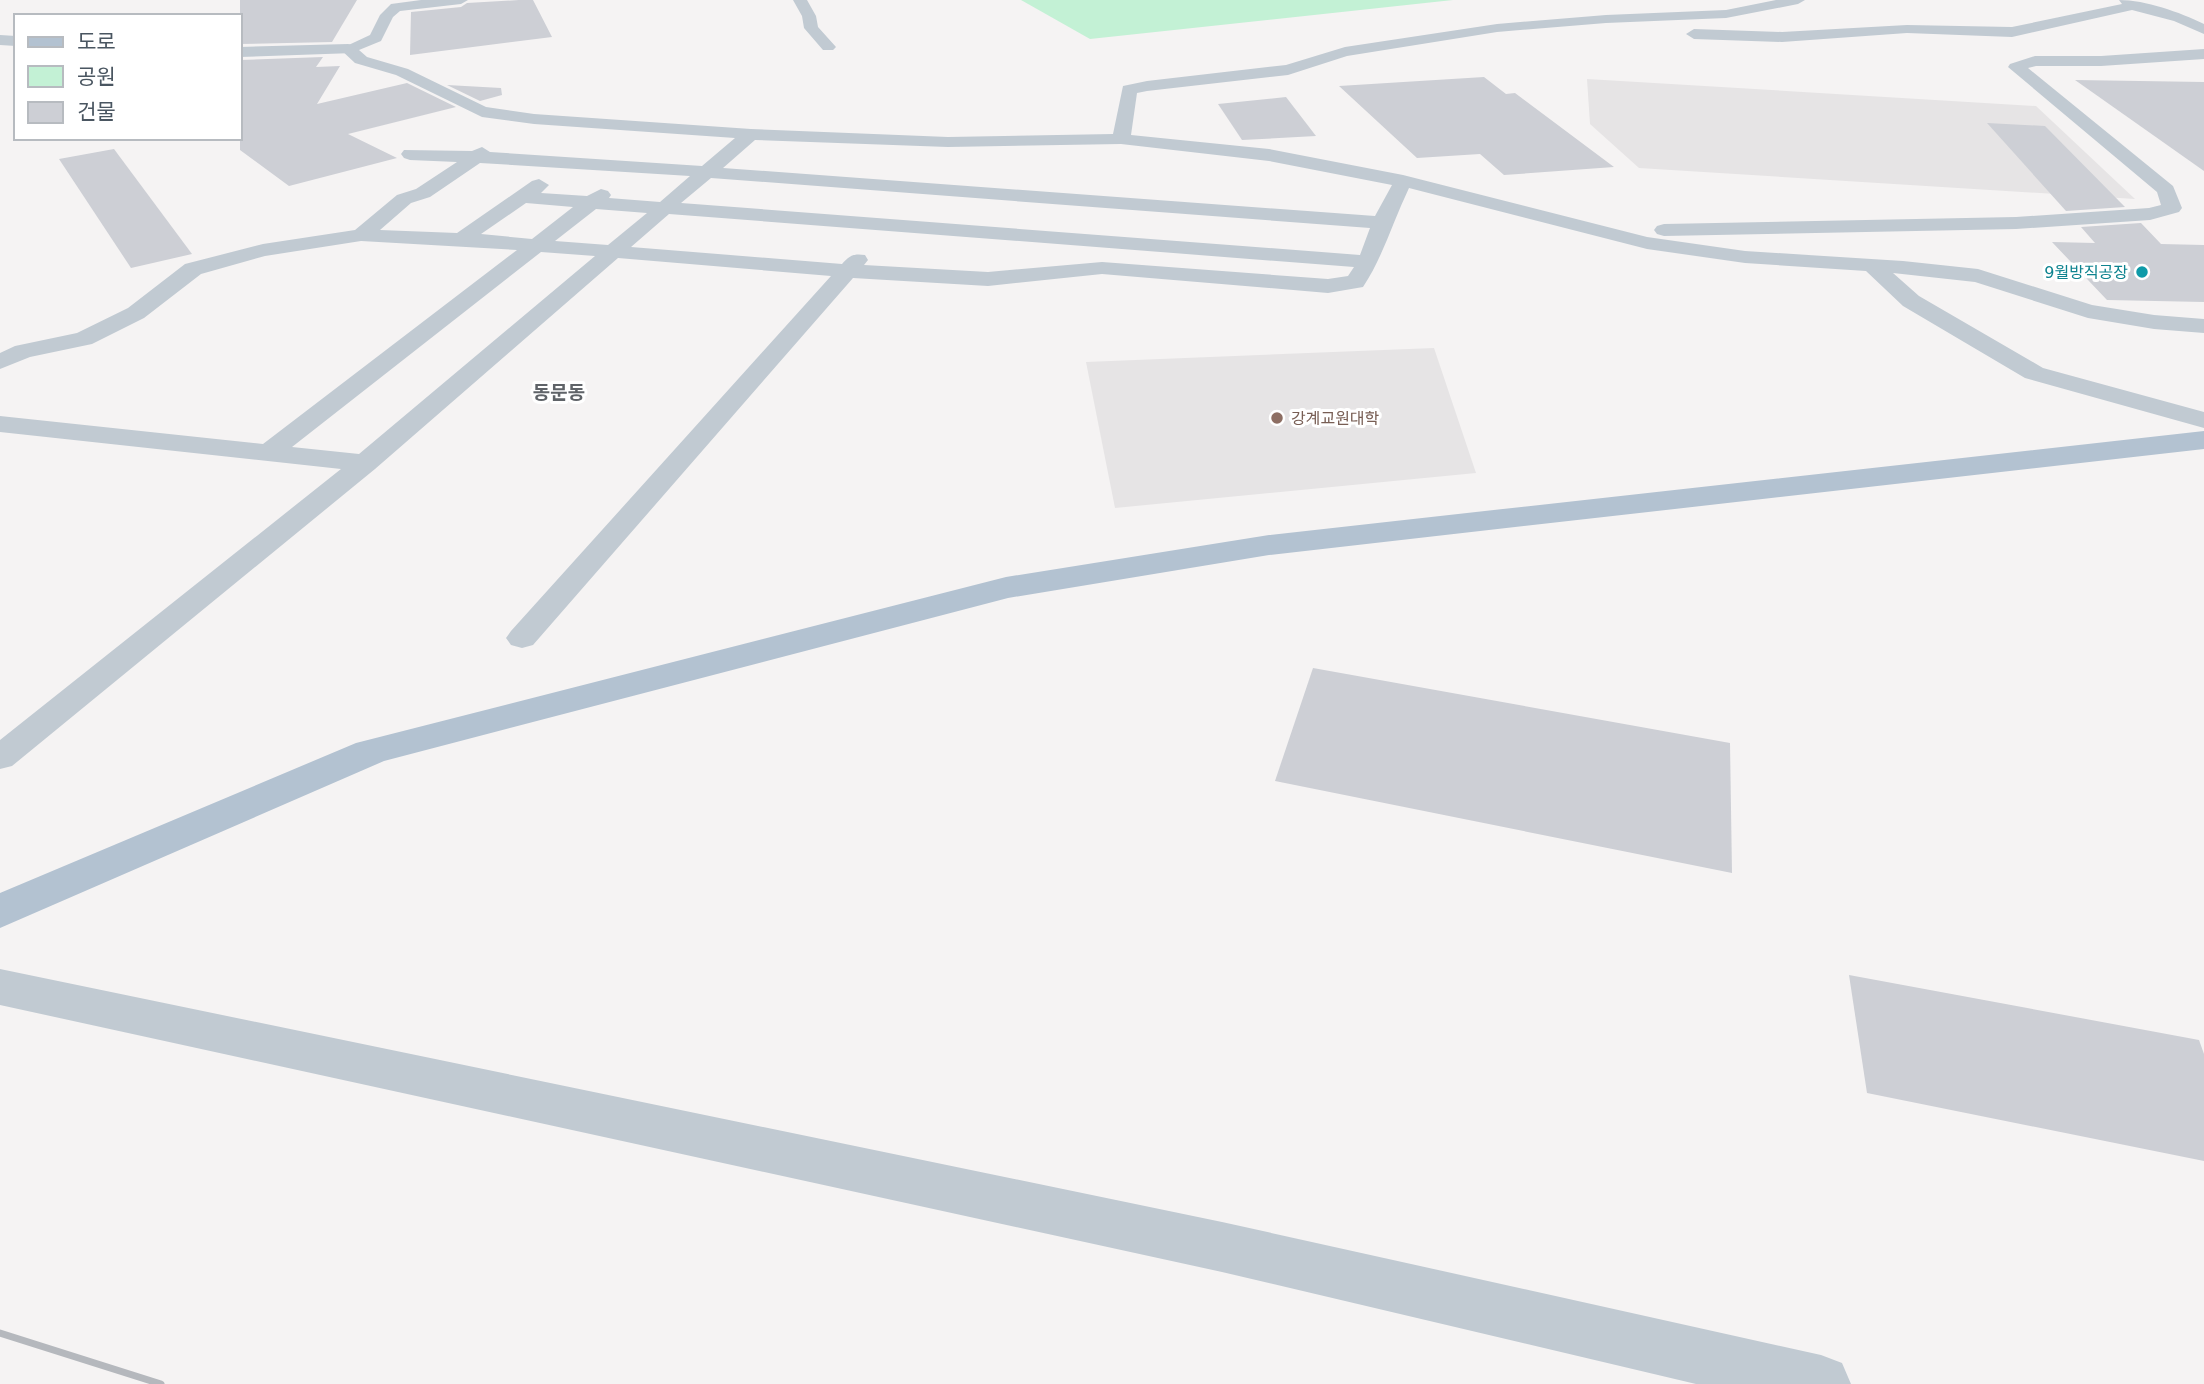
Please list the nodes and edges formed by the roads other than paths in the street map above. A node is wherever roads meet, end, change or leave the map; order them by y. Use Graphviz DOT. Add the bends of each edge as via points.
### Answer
graph roads {
  1 [pos="461,0"];
  2 [pos="800,0"];
  3 [pos="1798,0"];
  4 [pos="2129,3"];
  5 [pos="1563,22"];
  6 [pos="2204,30"];
  7 [pos="1658,33"];
  8 [pos="1683,33"];
  9 [pos="828,47"];
  10 [pos="348,49"];
  11 [pos="242,52"];
  12 [pos="2204,54"];
  13 [pos="534,119"];
  14 [pos="626,126"];
  15 [pos="690,131"];
  16 [pos="751,134"];
  17 [pos="1121,139"];
  18 [pos="410,154"];
  19 [pos="478,156"];
  20 [pos="574,161"];
  21 [pos="639,166"];
  22 [pos="710,172"];
  23 [pos="547,180"];
  24 [pos="1403,181"];
  25 [pos="917,183"];
  26 [pos="614,184"];
  27 [pos="687,191"];
  28 [pos="522,197"];
  29 [pos="592,203"];
  30 [pos="666,208"];
  31 [pos="1382,223"];
  32 [pos="1599,231"];
  33 [pos="361,234"];
  34 [pos="461,239"];
  35 [pos="537,246"];
  36 [pos="611,252"];
  37 [pos="1370,253"];
  38 [pos="1872,265"];
  39 [pos="847,271"];
  40 [pos="2204,326"];
  41 [pos="0,362"];
  42 [pos="2204,420"];
  43 [pos="0,424"];
  44 [pos="2204,440"];
  45 [pos="268,453"];
  46 [pos="365,463"];
  47 [pos="522,638"];
  48 [pos="0,758"];
  49 [pos="0,911"];
  50 [pos="0,987"];
  51 [pos="1821,1384"];
  1 -- 10 [label="street" via="396,7 376,38"];
  2 -- 9 [label="street" via="811,28"];
  3 -- 5 [label="street" via="1726,14"];
  4 -- 6 [label="street"];
  4 -- 8 [label="street" via="2012,32 1907,29 1782,37"];
  5 -- 7 [label="street"];
  5 -- 17 [label="street" via="1345,52 1288,70 1129,90"];
  10 -- 11 [label="street"];
  10 -- 13 [label="street" via="361,60 402,72 482,112"];
  12 -- 32 [label="street" via="2035,61 2016,67 2166,190 2172,208 2150,214 2015,223"];
  13 -- 14 [label="street"];
  13 -- 19 [label="street"];
  14 -- 15 [label="street"];
  14 -- 20 [label="street"];
  15 -- 16 [label="street"];
  15 -- 21 [label="street"];
  16 -- 22 [label="street"];
  16 -- 25 [label="street"];
  17 -- 24 [label="street" via="1269,155"];
  17 -- 25 [label="street"];
  18 -- 19 [label="street"];
  19 -- 20 [label="street"];
  19 -- 33 [label="street" via="423,193 404,199"];
  20 -- 21 [label="street"];
  20 -- 23 [label="street"];
  21 -- 22 [label="street"];
  21 -- 26 [label="street"];
  22 -- 25 [label="street"];
  22 -- 27 [label="street"];
  23 -- 26 [label="street"];
  23 -- 28 [label="street"];
  24 -- 31 [label="street"];
  24 -- 32 [label="street"];
  25 -- 27 [label="street"];
  25 -- 30 [label="street"];
  25 -- 31 [label="street"];
  25 -- 37 [label="street"];
  25 -- 39 [label="street"];
  26 -- 27 [label="street"];
  26 -- 29 [label="street"];
  27 -- 30 [label="street"];
  28 -- 29 [label="street"];
  28 -- 34 [label="street"];
  29 -- 30 [label="street"];
  29 -- 35 [label="street"];
  30 -- 36 [label="street"];
  31 -- 37 [label="street"];
  32 -- 38 [label="street" via="1745,257"];
  33 -- 34 [label="street"];
  33 -- 41 [label="street" via="263,250 193,269 136,313 84,339 23,351"];
  34 -- 35 [label="street"];
  35 -- 36 [label="street"];
  35 -- 45 [label="street"];
  36 -- 39 [label="street"];
  36 -- 46 [label="street"];
  37 -- 39 [label="street" via="1355,282 1328,286 1102,268 988,279"];
  38 -- 40 [label="street" via="1978,276 2088,311"];
  38 -- 42 [label="street" via="1911,301 2034,373"];
  39 -- 47 [label="street"];
  43 -- 45 [label="street"];
  44 -- 49 [label="main road" via="1269,545 1006,588 370,752"];
  45 -- 46 [label="street"];
  46 -- 48 [label="street"];
  50 -- 51 [label="street" via="1222,1247"];
}
